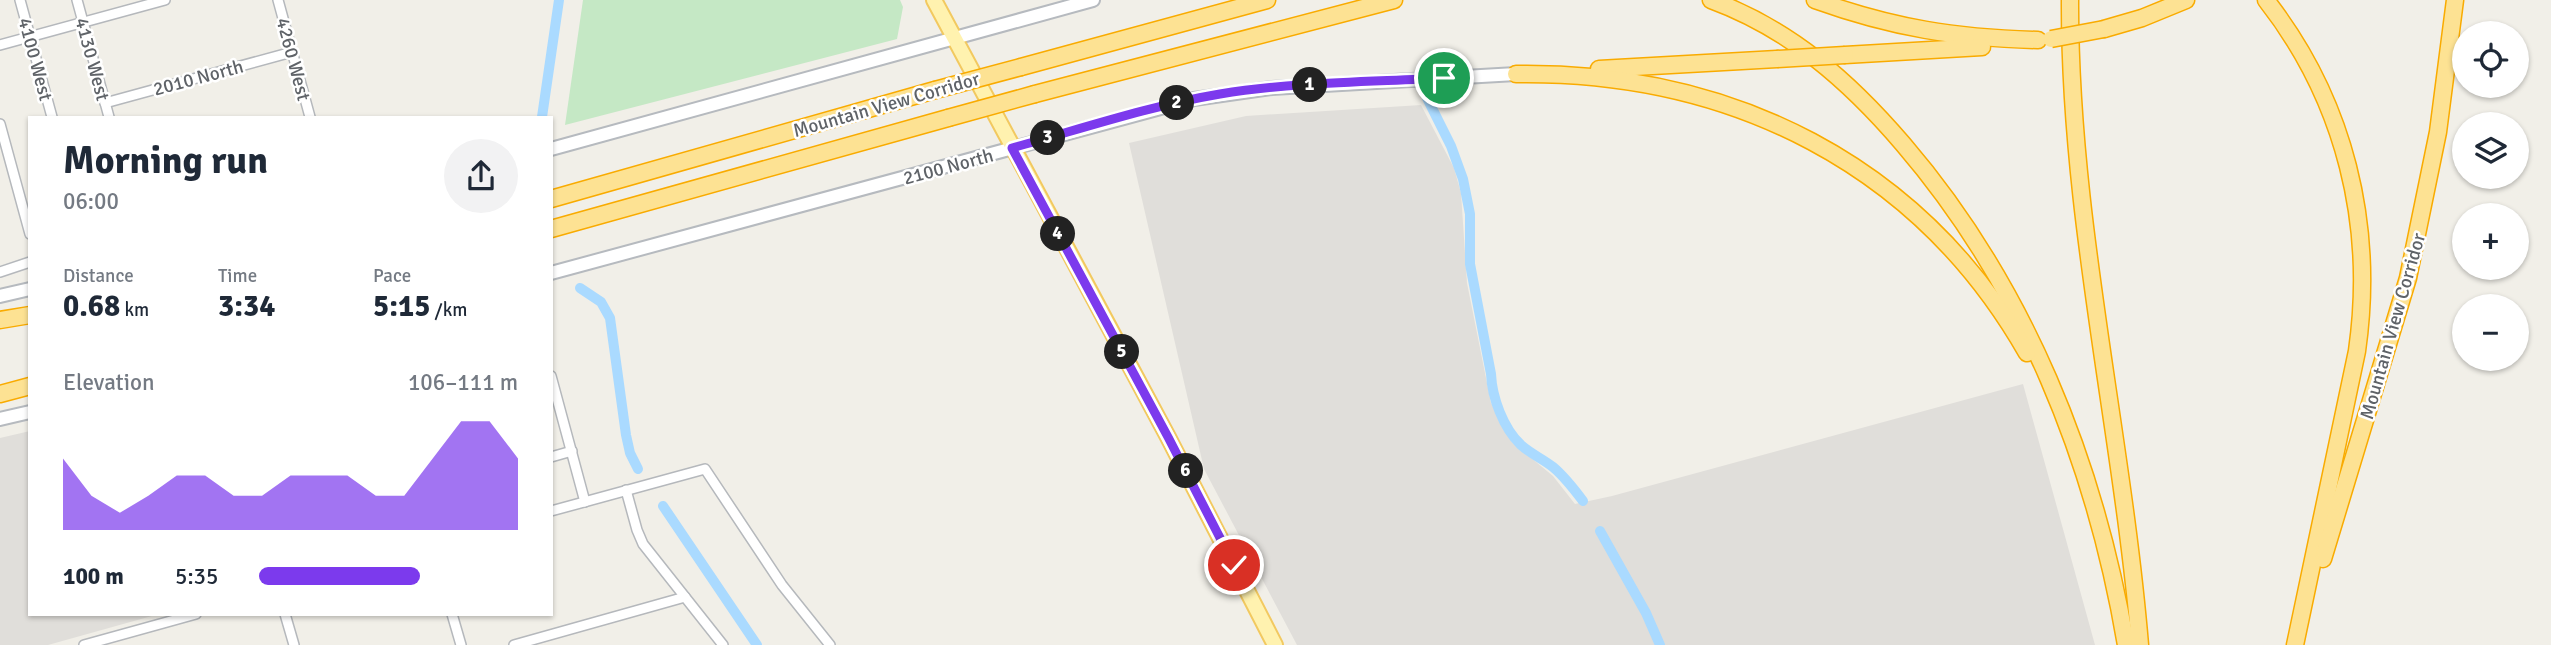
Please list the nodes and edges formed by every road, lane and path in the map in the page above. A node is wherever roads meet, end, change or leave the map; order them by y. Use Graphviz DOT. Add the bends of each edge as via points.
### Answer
graph roads {
  1 [pos="20,0"];
  2 [pos="77,0"];
  3 [pos="165,0"];
  4 [pos="278,0"];
  5 [pos="934,0"];
  6 [pos="1093,0"];
  7 [pos="1258,0"];
  8 [pos="1267,0"];
  9 [pos="1366,0"];
  10 [pos="1394,0"];
  11 [pos="1711,0"];
  12 [pos="1815,0"];
  13 [pos="2070,0"];
  14 [pos="2186,0"];
  15 [pos="2266,0"];
  16 [pos="2455,0"];
  17 [pos="1221,12"];
  18 [pos="83,22"];
  19 [pos="30,37"];
  20 [pos="954,37"];
  21 [pos="2045,40"];
  22 [pos="0,45"];
  23 [pos="1200,50"];
  24 [pos="292,52"];
  25 [pos="1516,74"];
  26 [pos="105,103"];
  27 [pos="51,116"];
  28 [pos="109,116"];
  29 [pos="310,116"];
  30 [pos="0,124"];
  31 [pos="553,148"];
  32 [pos="1012,148"];
  33 [pos="553,198"];
  34 [pos="28,227"];
  35 [pos="553,228"];
  36 [pos="28,263"];
  37 [pos="0,272"];
  38 [pos="553,272"];
  39 [pos="28,289"];
  40 [pos="0,296"];
  41 [pos="28,314"];
  42 [pos="0,320"];
  43 [pos="553,383"];
  44 [pos="28,387"];
  45 [pos="0,394"];
  46 [pos="28,412"];
  47 [pos="0,419"];
  48 [pos="572,451"];
  49 [pos="553,456"];
  50 [pos="2086,476"];
  51 [pos="626,491"];
  52 [pos="585,502"];
  53 [pos="553,510"];
  54 [pos="685,597"];
  55 [pos="189,616"];
  56 [pos="286,616"];
  57 [pos="453,616"];
  58 [pos="84,645"];
  59 [pos="294,645"];
  60 [pos="461,645"];
  61 [pos="514,645"];
  62 [pos="723,645"];
  63 [pos="830,645"];
  64 [pos="1275,645"];
  65 [pos="2126,645"];
  66 [pos="2140,645"];
  67 [pos="2296,645"];
  1 -- 19 [label="street, 4100 West"];
  2 -- 18 [label="street, 4130 West"];
  3 -- 18 [label="street"];
  4 -- 24 [label="street, 4260 West"];
  5 -- 20 [label="main road"];
  6 -- 20 [label="main road"];
  7 -- 17 [label="highway"];
  8 -- 17 [label="highway"];
  9 -- 23 [label="highway"];
  10 -- 23 [label="highway"];
  11 -- 50 [label="highway" via="1777,31 1826,65 1854,90 1936,184 2018,314 2057,397"];
  12 -- 21 [label="highway" via="1925,32"];
  13 -- 66 [label="highway" via="2080,185 2124,492"];
  14 -- 21 [label="highway, bridge" via="2104,29"];
  15 -- 67 [label="highway" via="2302,52 2335,121 2355,193 2363,257 2357,351"];
  16 -- 67 [label="highway, Mountain View Corridor" via="2438,132 2408,278"];
  17 -- 33 [label="highway, Mountain View Corridor, bridge"];
  18 -- 19 [label="street"];
  18 -- 26 [label="street, 4130 West"];
  19 -- 22 [label="street"];
  19 -- 27 [label="street, 4100 West"];
  20 -- 31 [label="main road"];
  20 -- 32 [label="main road"];
  21 -- 25 [label="highway, bridge"];
  23 -- 35 [label="highway, Mountain View Corridor, bridge"];
  24 -- 26 [label="street, 2010 North"];
  24 -- 29 [label="street, 4260 West"];
  25 -- 32 [label="main road, 2100 North" via="1222,94"];
  25 -- 50 [label="highway" via="1619,79 1703,96 1779,124 1861,170 1936,233 1990,296 2035,366"];
  26 -- 28 [label="street, 4130 West"];
  30 -- 34 [label="street"];
  32 -- 38 [label="main road, 2100 North"];
  32 -- 64 [label="main road"];
  36 -- 37 [label="street"];
  39 -- 40 [label="main road"];
  41 -- 42 [label="highway"];
  43 -- 48 [label="street"];
  44 -- 45 [label="highway"];
  46 -- 47 [label="main road"];
  48 -- 49 [label="street"];
  48 -- 52 [label="street"];
  50 -- 65 [label="highway"];
  51 -- 52 [label="street"];
  51 -- 54 [label="street" via="643,544"];
  51 -- 63 [label="street" via="705,468 782,585"];
  52 -- 53 [label="street"];
  54 -- 61 [label="street"];
  54 -- 62 [label="street"];
  55 -- 58 [label="street"];
  56 -- 59 [label="street"];
  57 -- 60 [label="street"];
}
